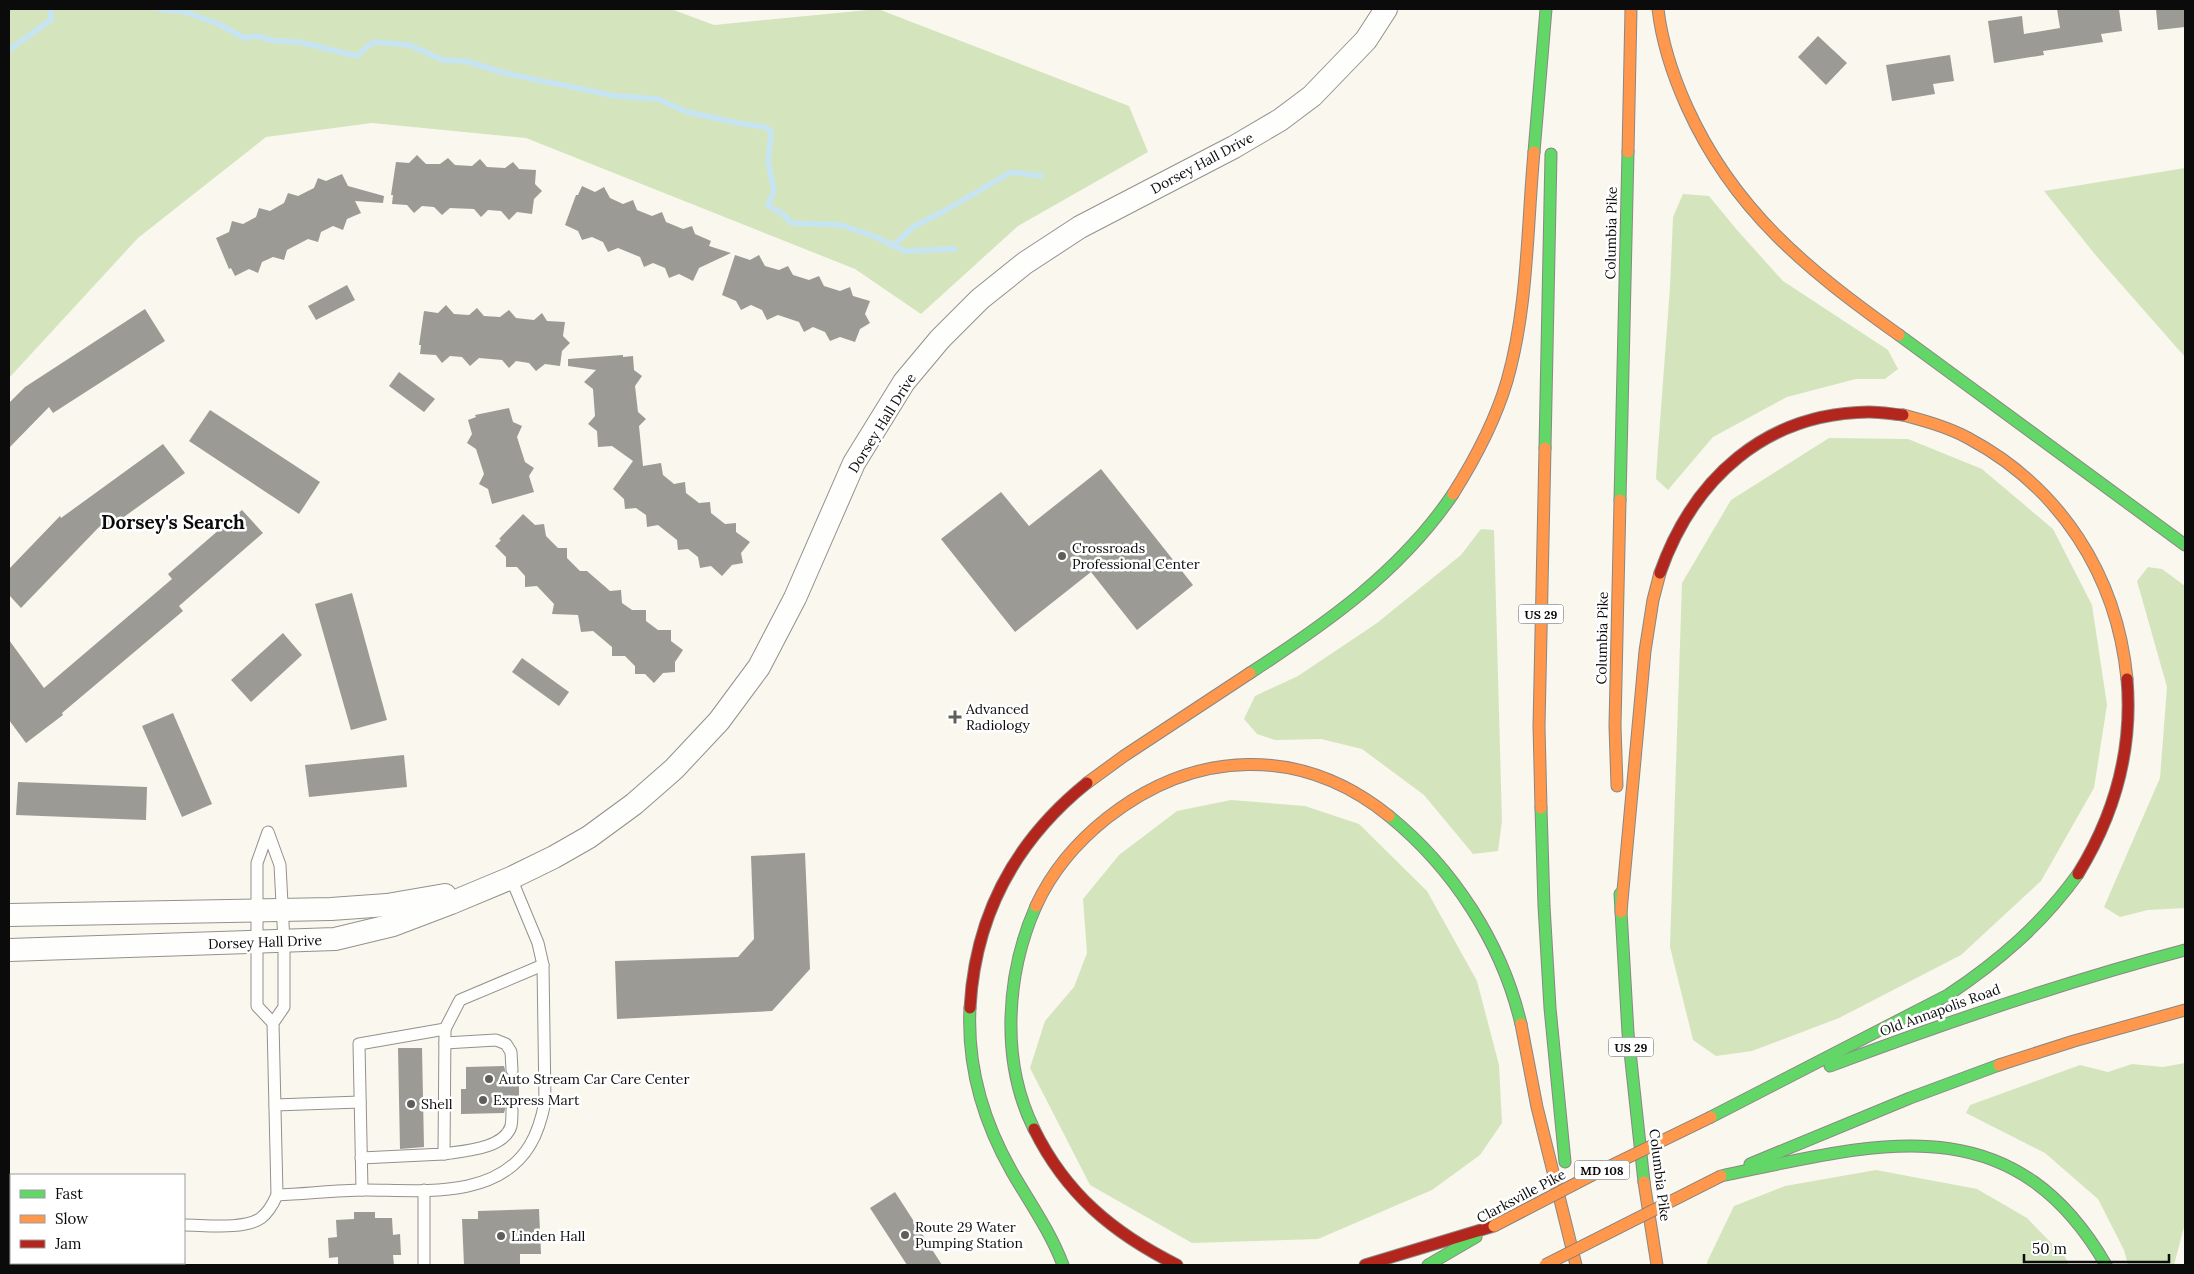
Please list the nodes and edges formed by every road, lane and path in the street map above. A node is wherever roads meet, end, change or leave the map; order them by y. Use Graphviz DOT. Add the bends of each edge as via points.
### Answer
graph roads {
  1 [pos="1386,9"];
  2 [pos="1546,9"];
  3 [pos="1554,9"];
  4 [pos="1631,9"];
  5 [pos="1658,9"];
  6 [pos="1553,68"];
  7 [pos="1551,147"];
  8 [pos="2185,545"];
  9 [pos="1617,794"];
  10 [pos="1618,814"];
  11 [pos="511,878"];
  12 [pos="256,910"];
  13 [pos="283,910"];
  14 [pos="1620,912"];
  15 [pos="9,915"];
  16 [pos="284,942"];
  17 [pos="257,943"];
  18 [pos="9,950"];
  19 [pos="2185,950"];
  20 [pos="543,965"];
  21 [pos="2185,1010"];
  22 [pos="273,1023"];
  23 [pos="446,1029"];
  24 [pos="445,1043"];
  25 [pos="512,1070"];
  26 [pos="360,1102"];
  27 [pos="275,1105"];
  28 [pos="512,1110"];
  29 [pos="1711,1117"];
  30 [pos="444,1154"];
  31 [pos="361,1158"];
  32 [pos="1721,1176"];
  33 [pos="362,1190"];
  34 [pos="424,1190"];
  35 [pos="277,1195"];
  36 [pos="185,1225"];
  37 [pos="1494,1226"];
  38 [pos="1657,1262"];
  39 [pos="424,1265"];
  40 [pos="1063,1265"];
  41 [pos="1177,1265"];
  42 [pos="1365,1265"];
  43 [pos="1428,1265"];
  44 [pos="1545,1265"];
  45 [pos="1577,1265"];
  46 [pos="2106,1265"];
  1 -- 11 [label="street, Dorsey Hall Drive" via="1366,40 1312,96 1234,147 1080,227 1025,263 940,338 904,382 854,463 795,598 759,666 719,721 674,769 634,804 588,837"];
  2 -- 40 [label="main road" via="1521,309 1510,368 1493,418 1452,497 1391,569 1360,598 1079,789 1028,842 1008,874 984,927 976,961 970,1028 977,1087 1002,1155 1044,1221"];
  3 -- 6 [label="main road"];
  4 -- 9 [label="main road, Columbia Pike"];
  5 -- 8 [label="main road" via="1675,78 1706,145 1727,178 1780,241 1844,294"];
  7 -- 45 [label="main road, US 29" via="1539,726 1550,1008"];
  10 -- 14 [label="main road, Columbia Pike / US 29"];
  11 -- 13 [label="street, Dorsey Hall Drive" via="387,905"];
  11 -- 16 [label="street, Dorsey Hall Drive" via="393,924 335,939"];
  11 -- 20 [label="lane" via="538,943"];
  12 -- 13 [label="street, Dorsey Hall Drive"];
  12 -- 13 [label="lane" via="257,863 268,832 280,865"];
  12 -- 15 [label="street, Dorsey Hall Drive"];
  12 -- 17 [label="lane"];
  13 -- 16 [label="lane"];
  14 -- 29 [label="main road" via="1644,644 1653,598 1678,530 1704,490 1721,471 1768,436 1816,418 1840,413 1894,413 1943,425 1964,434 2009,463 2036,486 2060,512 2098,569 2122,642 2128,715 2126,748 2108,818 2091,852 2071,886 2047,916 1981,975"];
  14 -- 38 [label="main road, Columbia Pike / US 29" via="1634,1089"];
  16 -- 17 [label="street, Dorsey Hall Drive"];
  16 -- 22 [label="lane" via="284,1007"];
  17 -- 18 [label="street, Dorsey Hall Drive"];
  17 -- 22 [label="lane" via="257,1006"];
  19 -- 29 [label="main road, Old Annapolis Road / MD 108" via="2050,988 1933,1027 1815,1072"];
  20 -- 23 [label="lane" via="460,1000"];
  20 -- 34 [label="lane" via="545,1102 540,1124 530,1145 518,1161 482,1184"];
  21 -- 32 [label="main road" via="2065,1044 1960,1079 1839,1125"];
  22 -- 27 [label="lane"];
  23 -- 24 [label="lane"];
  23 -- 26 [label="lane" via="359,1044"];
  24 -- 25 [label="lane" via="496,1040 506,1044"];
  24 -- 30 [label="lane"];
  26 -- 27 [label="lane"];
  26 -- 31 [label="lane"];
  27 -- 35 [label="lane"];
  28 -- 30 [label="lane" via="511,1127 502,1139 474,1150"];
  29 -- 37 [label="main road, Clarksville Pike / MD 108, bridge"];
  30 -- 31 [label="lane"];
  31 -- 33 [label="lane"];
  32 -- 44 [label="main road, bridge"];
  32 -- 46 [label="main road" via="1895,1145 1959,1150 1988,1157 2016,1169 2044,1187 2085,1230"];
  33 -- 34 [label="lane"];
  33 -- 35 [label="lane"];
  34 -- 39 [label="lane"];
  35 -- 36 [label="lane" via="269,1211 260,1219 242,1225"];
  37 -- 42 [label="main road"];
  37 -- 43 [label="main road, Clarksville Pike / MD 108"];
  41 -- 45 [label="main road" via="1121,1235 1097,1215 1076,1194 1050,1159 1027,1116 1013,1064 1010,1035 1012,981 1018,950 1036,904 1065,858 1087,834 1123,805 1165,781 1193,771 1252,764 1310,773 1339,783 1366,798 1416,839 1461,893 1497,956 1511,990 1536,1105"];
}
